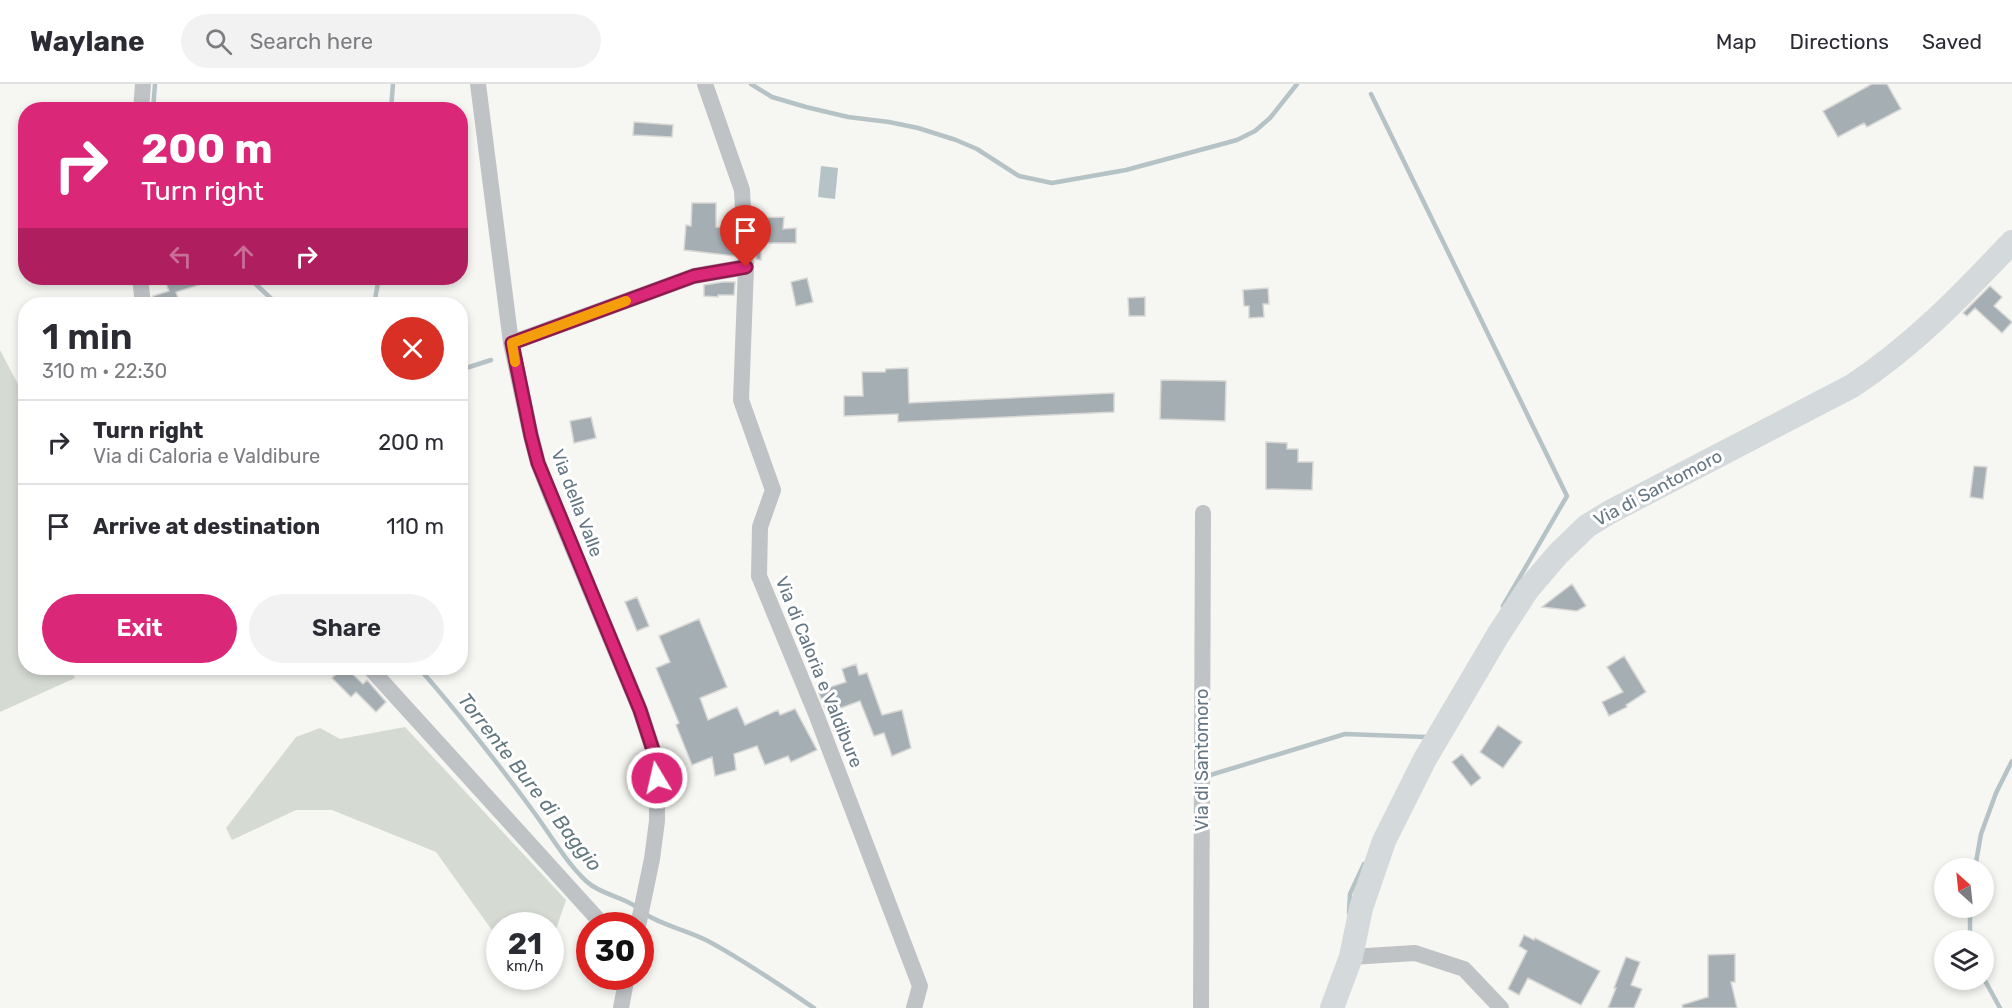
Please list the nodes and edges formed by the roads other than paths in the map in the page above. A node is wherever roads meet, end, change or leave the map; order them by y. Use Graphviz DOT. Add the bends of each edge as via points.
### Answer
graph roads {
  1 [pos="143,84"];
  2 [pos="478,84"];
  3 [pos="705,84"];
  4 [pos="142,102"];
  5 [pos="2012,242"];
  6 [pos="746,267"];
  7 [pos="512,343"];
  8 [pos="1203,513"];
  9 [pos="376,675"];
  10 [pos="591,912"];
  11 [pos="641,912"];
  12 [pos="1351,957"];
  13 [pos="624,990"];
  14 [pos="621,1008"];
  15 [pos="914,1008"];
  16 [pos="1201,1008"];
  17 [pos="1332,1008"];
  18 [pos="1501,1008"];
  1 -- 4 [label="street"];
  2 -- 7 [label="street, Via della Valle"];
  3 -- 6 [label="street, Via di Caloria e Valdibure" via="742,190"];
  5 -- 12 [label="main road, Via di Santomoro" via="1937,320 1881,367 1852,386 1610,512 1587,526 1558,554 1528,589 1498,635 1425,759 1384,841 1361,908"];
  6 -- 7 [label="street" via="694,276"];
  6 -- 15 [label="street, Via di Caloria e Valdibure" via="741,400 773,490 760,527 759,576 920,986"];
  7 -- 11 [label="street, Via della Valle" via="538,463 654,753 658,811"];
  8 -- 16 [label="street, Via di Santomoro"];
  9 -- 10 [label="street"];
  12 -- 17 [label="main road, Via di Santomoro"];
  12 -- 18 [label="street" via="1415,953 1464,969"];
  13 -- 14 [label="street"];
}
